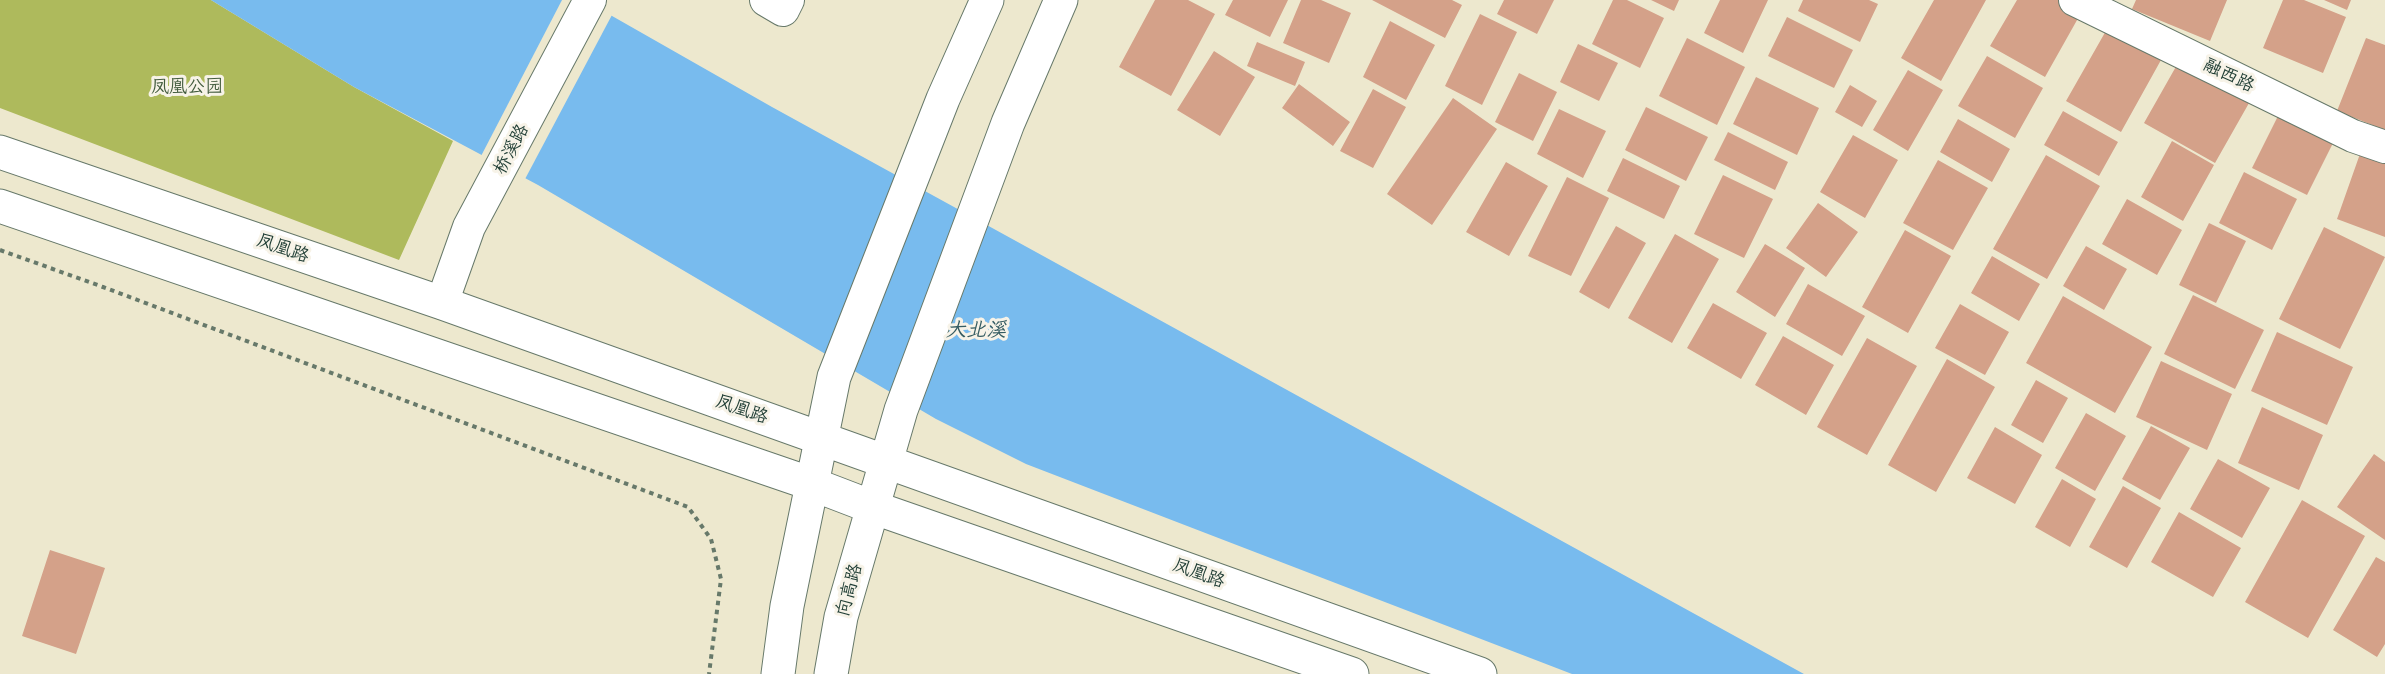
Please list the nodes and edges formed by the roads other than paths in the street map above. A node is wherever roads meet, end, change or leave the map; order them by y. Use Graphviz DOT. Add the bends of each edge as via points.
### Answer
graph roads {
  1 [pos="591,0"];
  2 [pos="766,0"];
  3 [pos="788,0"];
  4 [pos="987,0"];
  5 [pos="1061,0"];
  6 [pos="2075,0"];
  7 [pos="2385,147"];
  8 [pos="0,152"];
  9 [pos="0,206"];
  10 [pos="442,303"];
  11 [pos="823,437"];
  12 [pos="886,462"];
  13 [pos="812,484"];
  14 [pos="872,507"];
  15 [pos="778,674"];
  16 [pos="831,674"];
  17 [pos="1352,674"];
  18 [pos="1480,674"];
  1 -- 10 [label="street, 桥溪路" via="469,227"];
  2 -- 3 [label="street" via="783,10"];
  4 -- 11 [label="street" via="834,377"];
  5 -- 12 [label="street, 向高路" via="1008,123 900,410"];
  6 -- 7 [label="street, 融西路" via="2353,136"];
  8 -- 10 [label="street, 凤凰路"];
  9 -- 13 [label="street"];
  10 -- 11 [label="street, 凤凰路"];
  11 -- 12 [label="street, 凤凰路"];
  11 -- 13 [label="street"];
  12 -- 14 [label="street, 向高路"];
  12 -- 18 [label="street, 凤凰路"];
  13 -- 14 [label="street"];
  13 -- 15 [label="street" via="787,606"];
  14 -- 16 [label="street, 向高路" via="841,617"];
  14 -- 17 [label="street"];
}
